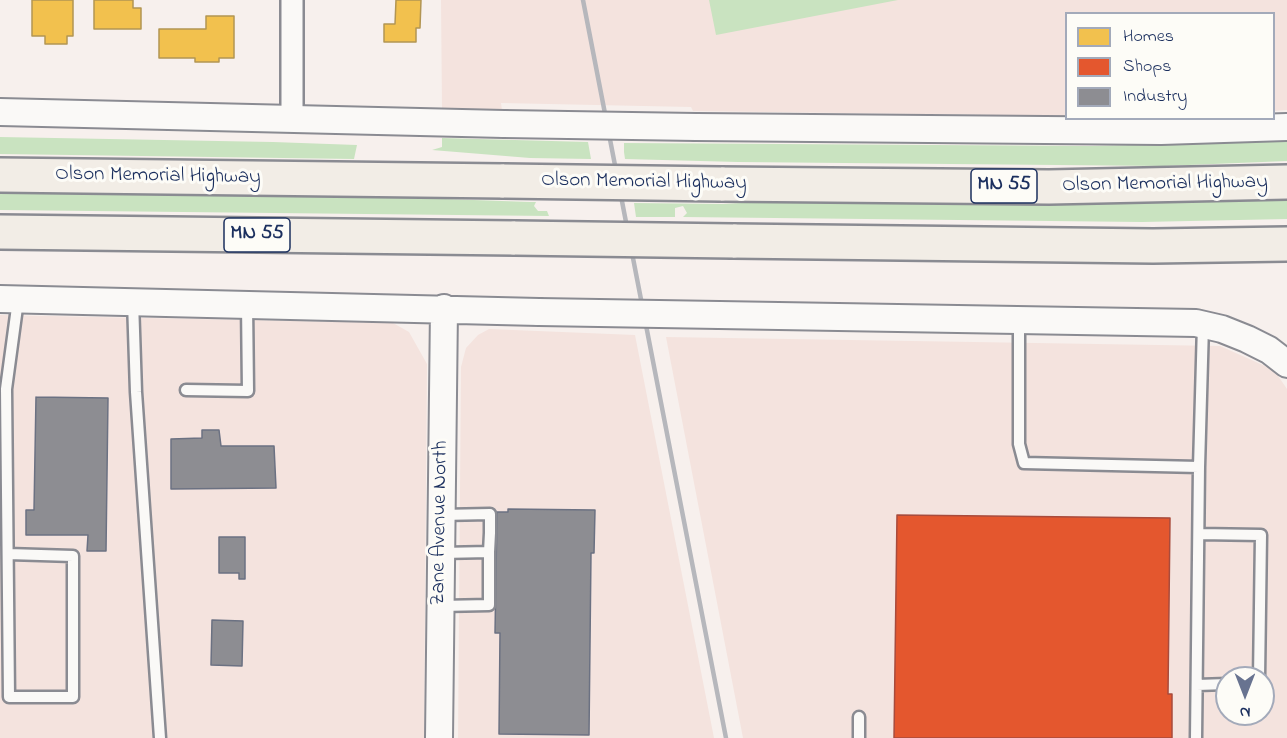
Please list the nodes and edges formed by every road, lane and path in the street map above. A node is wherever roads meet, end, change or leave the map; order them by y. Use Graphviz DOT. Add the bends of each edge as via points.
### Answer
graph roads {
  1 [pos="292,0"];
  2 [pos="0,112"];
  3 [pos="292,119"];
  4 [pos="1287,127"];
  5 [pos="0,175"];
  6 [pos="1287,182"];
  7 [pos="0,232"];
  8 [pos="1287,244"];
  9 [pos="9,300"];
  10 [pos="133,301"];
  11 [pos="247,304"];
  12 [pos="444,308"];
  13 [pos="1019,319"];
  14 [pos="1203,325"];
  15 [pos="1287,364"];
  16 [pos="186,390"];
  17 [pos="1200,467"];
  18 [pos="441,515"];
  19 [pos="1198,534"];
  20 [pos="489,552"];
  21 [pos="441,553"];
  22 [pos="8,554"];
  23 [pos="440,606"];
  24 [pos="1259,666"];
  25 [pos="1215,684"];
  26 [pos="1197,685"];
  27 [pos="859,717"];
  28 [pos="160,738"];
  29 [pos="439,738"];
  30 [pos="859,738"];
  31 [pos="1196,738"];
  1 -- 3 [label="street"];
  2 -- 3 [label="street"];
  3 -- 4 [label="street, bridge" via="1161,131"];
  5 -- 6 [label="highway, Olson Memorial Highway / MN 55, bridge" via="1049,187"];
  7 -- 8 [label="highway, MN 55, bridge" via="1153,246"];
  9 -- 10 [label="street"];
  9 -- 22 [label="lane"];
  10 -- 11 [label="street"];
  10 -- 28 [label="lane"];
  11 -- 12 [label="street"];
  11 -- 16 [label="lane" via="248,392"];
  12 -- 13 [label="street, bridge"];
  12 -- 18 [label="street, Zane Avenue North"];
  13 -- 14 [label="street"];
  13 -- 17 [label="lane" via="1019,444 1024,463"];
  14 -- 15 [label="street" via="1247,339"];
  14 -- 17 [label="lane"];
  17 -- 19 [label="lane"];
  18 -- 20 [label="lane" via="490,514"];
  18 -- 21 [label="street, Zane Avenue North"];
  19 -- 24 [label="lane" via="1261,535"];
  19 -- 26 [label="lane"];
  20 -- 21 [label="lane"];
  20 -- 23 [label="lane" via="489,605"];
  21 -- 23 [label="street, Zane Avenue North"];
  22 -- 22 [label="lane" via="9,697 74,697 74,556"];
  23 -- 29 [label="street, Zane Avenue North"];
  25 -- 26 [label="lane"];
  26 -- 31 [label="lane"];
  27 -- 30 [label="lane"];
}
